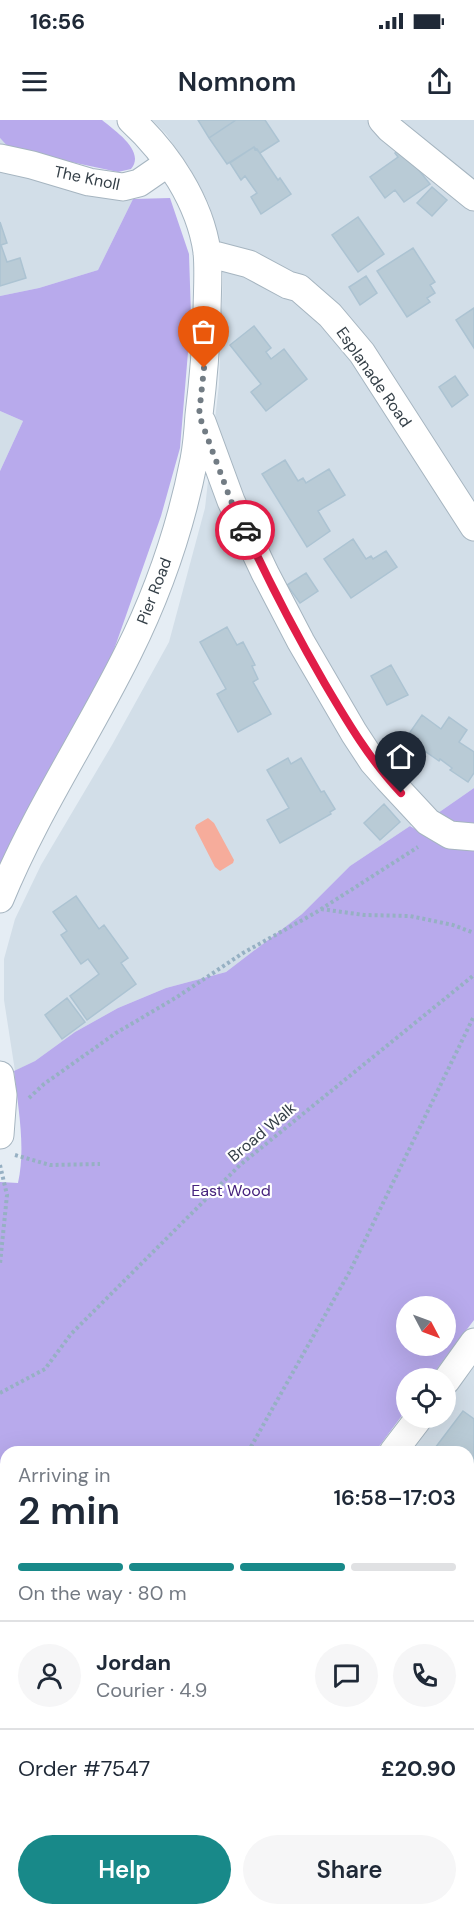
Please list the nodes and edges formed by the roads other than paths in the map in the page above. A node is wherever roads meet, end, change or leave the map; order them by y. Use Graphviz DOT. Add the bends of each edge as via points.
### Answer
graph roads {
  1 [pos="131,120"];
  2 [pos="382,120"];
  3 [pos="0,158"];
  4 [pos="168,163"];
  5 [pos="474,198"];
  6 [pos="207,253"];
  7 [pos="199,415"];
  8 [pos="474,528"];
  9 [pos="474,837"];
  10 [pos="0,899"];
  11 [pos="0,1075"];
  12 [pos="4,1136"];
  13 [pos="474,1342"];
  14 [pos="455,1368"];
  15 [pos="411,1428"];
  16 [pos="397,1446"];
  1 -- 4 [label="street, Pier Road"];
  2 -- 5 [label="street"];
  3 -- 4 [label="street, The Knoll" via="123,187 138,183"];
  4 -- 6 [label="street, Pier Road" via="189,197"];
  6 -- 7 [label="street, Pier Road" via="207,335"];
  6 -- 8 [label="street, Esplanade Road" via="249,264 299,288 330,315 367,361"];
  7 -- 9 [label="street" via="231,501 265,573 354,733 373,762 428,822 450,835"];
  7 -- 10 [label="street, Pier Road" via="188,486 167,557 140,627"];
  11 -- 12 [label="street"];
  13 -- 14 [label="street"];
  15 -- 16 [label="street"];
}
